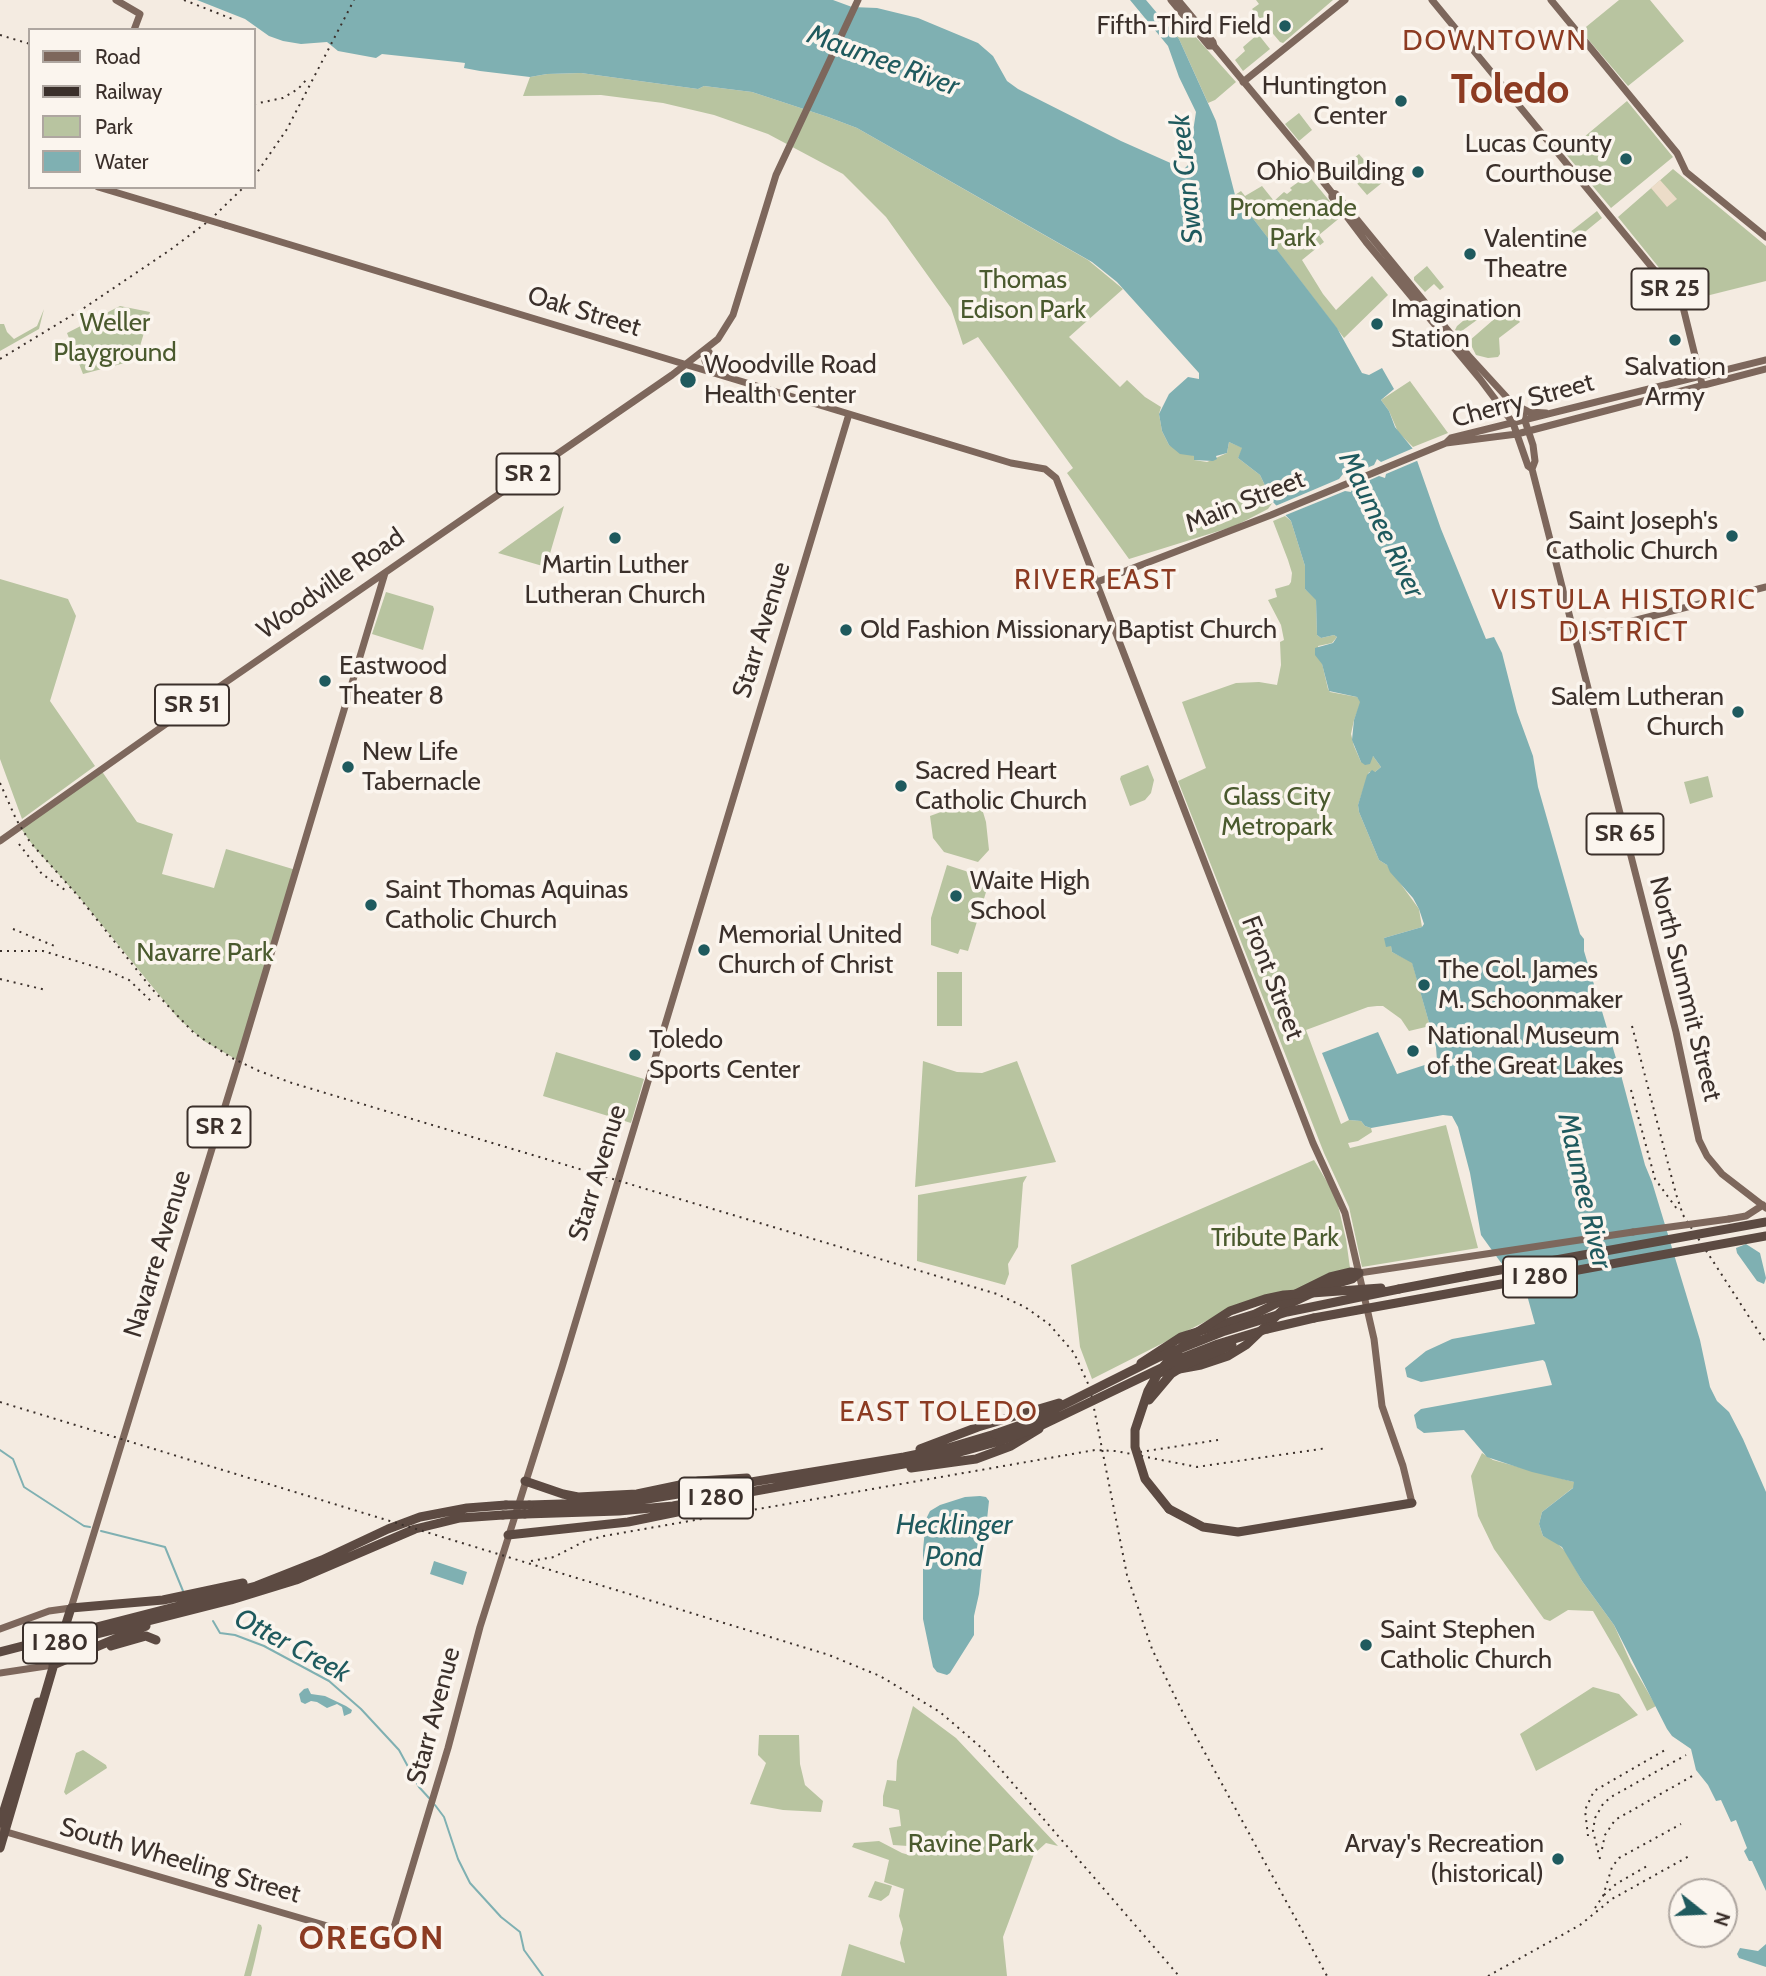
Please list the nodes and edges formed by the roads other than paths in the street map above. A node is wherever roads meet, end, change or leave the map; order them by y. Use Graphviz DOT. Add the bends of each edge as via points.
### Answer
graph roads {
  1 [pos="116,0"];
  2 [pos="860,0"];
  3 [pos="1171,0"];
  4 [pos="1178,0"];
  5 [pos="1345,0"];
  6 [pos="1432,0"];
  7 [pos="1550,0"];
  8 [pos="136,28"];
  9 [pos="1214,47"];
  10 [pos="1243,82"];
  11 [pos="105,189"];
  12 [pos="1766,237"];
  13 [pos="1378,250"];
  14 [pos="739,303"];
  15 [pos="709,352"];
  16 [pos="1766,360"];
  17 [pos="687,364"];
  18 [pos="1766,369"];
  19 [pos="711,372"];
  20 [pos="1701,381"];
  21 [pos="1508,399"];
  22 [pos="1496,400"];
  23 [pos="1566,411"];
  24 [pos="849,414"];
  25 [pos="1525,421"];
  26 [pos="1513,424"];
  27 [pos="1493,428"];
  28 [pos="1522,432"];
  29 [pos="1446,443"];
  30 [pos="1532,469"];
  31 [pos="1056,478"];
  32 [pos="386,572"];
  33 [pos="1097,582"];
  34 [pos="1766,587"];
  35 [pos="1574,636"];
  36 [pos="0,841"];
  37 [pos="1764,1206"];
  38 [pos="1766,1222"];
  39 [pos="1766,1236"];
  40 [pos="1359,1273"];
  41 [pos="1399,1289"];
  42 [pos="1268,1329"];
  43 [pos="1105,1387"];
  44 [pos="998,1438"];
  45 [pos="921,1457"];
  46 [pos="903,1460"];
  47 [pos="801,1474"];
  48 [pos="844,1475"];
  49 [pos="525,1481"];
  50 [pos="1411,1501"];
  51 [pos="1171,1507"];
  52 [pos="527,1509"];
  53 [pos="504,1510"];
  54 [pos="508,1535"];
  55 [pos="322,1560"];
  56 [pos="204,1607"];
  57 [pos="71,1608"];
  58 [pos="0,1629"];
  59 [pos="156,1640"];
  60 [pos="96,1648"];
  61 [pos="0,1652"];
  62 [pos="0,1658"];
  63 [pos="53,1665"];
  64 [pos="0,1672"];
  65 [pos="43,1686"];
  66 [pos="35,1712"];
  67 [pos="38,1723"];
  68 [pos="35,1734"];
  69 [pos="0,1823"];
  70 [pos="3,1831"];
  71 [pos="0,1848"];
  72 [pos="389,1944"];
  1 -- 8 [label="main road" via="140,14"];
  2 -- 14 [label="main road, Woodville Road / SR 2" via="793,145"];
  3 -- 9 [label="main road"];
  4 -- 9 [label="main road"];
  5 -- 10 [label="main road"];
  6 -- 20 [label="main road, SR 25" via="1678,299"];
  7 -- 12 [label="main road" via="1690,176"];
  9 -- 10 [label="main road, North Summit Street"];
  10 -- 13 [label="main road, North Summit Street / SR 65"];
  11 -- 17 [label="main road, Oak Street, bridge"];
  13 -- 21 [label="main road, North Summit Street / SR 65"];
  13 -- 22 [label="main road, North Summit Street / SR 65"];
  14 -- 15 [label="main road, Woodville Road / SR 2" via="729,333"];
  14 -- 17 [label="main road, Woodville Road / SR 2" via="721,335"];
  15 -- 17 [label="main road, Woodville Road / SR 2"];
  15 -- 19 [label="main road" via="705,361"];
  16 -- 20 [label="main road, Cherry Street"];
  17 -- 19 [label="main road, Oak Street"];
  17 -- 32 [label="main road, Woodville Road / SR 2"];
  18 -- 20 [label="main road, Cherry Street"];
  19 -- 24 [label="main road, Oak Street"];
  20 -- 23 [label="main road, Cherry Street"];
  20 -- 28 [label="main road, Cherry Street"];
  21 -- 23 [label="main road" via="1533,412"];
  21 -- 25 [label="main road, North Summit Street / SR 65"];
  22 -- 26 [label="main road, North Summit Street / SR 65"];
  22 -- 27 [label="main road" via="1503,418"];
  23 -- 25 [label="main road, Cherry Street"];
  24 -- 31 [label="main road, Oak Street" via="1045,469"];
  24 -- 49 [label="main road, Starr Avenue"];
  25 -- 26 [label="main road, Cherry Street"];
  25 -- 28 [label="main road, North Summit Street / SR 65"];
  26 -- 27 [label="main road, Cherry Street"];
  26 -- 28 [label="main road, North Summit Street / SR 65"];
  27 -- 29 [label="main road, Cherry Street"];
  28 -- 29 [label="main road, Cherry Street"];
  28 -- 30 [label="main road, North Summit Street / SR 65"];
  28 -- 30 [label="main road, North Summit Street / SR 65" via="1534,456"];
  29 -- 33 [label="main road, Main Street"];
  30 -- 35 [label="main road, North Summit Street / SR 65"];
  31 -- 33 [label="main road, Front Street"];
  32 -- 36 [label="main road, Woodville Road / SR 51"];
  32 -- 57 [label="main road, Navarre Avenue / SR 2"];
  33 -- 40 [label="main road, Front Street" via="1313,1143 1338,1193"];
  34 -- 35 [label="main road"];
  35 -- 37 [label="main road, North Summit Street / SR 65" via="1676,1032 1699,1140 1723,1174"];
  37 -- 40 [label="main road, SR 65, bridge" via="1729,1219"];
  38 -- 41 [label="highway, I 280, bridge"];
  39 -- 42 [label="highway, I 280, bridge"];
  40 -- 43 [label="highway" via="1330,1277 1255,1314 1181,1337"];
  40 -- 43 [label="highway" via="1289,1304 1228,1356"];
  40 -- 50 [label="main road, Front Street" via="1374,1339 1382,1406"];
  41 -- 44 [label="highway, I 280, bridge" via="1287,1312 1222,1332 1159,1357"];
  41 -- 51 [label="highway, bridge" via="1265,1299 1230,1311 1193,1335 1160,1370 1139,1411 1135,1430 1145,1479"];
  42 -- 44 [label="highway, I 280, bridge" via="1182,1358 1036,1428"];
  42 -- 51 [label="highway, bridge" via="1187,1364 1151,1395 1141,1427 1143,1463"];
  43 -- 45 [label="highway, bridge" via="978,1427"];
  43 -- 45 [label="highway, bridge" via="1005,1449 976,1459"];
  44 -- 45 [label="highway, I 280" via="956,1454"];
  45 -- 46 [label="highway, I 280"];
  46 -- 47 [label="highway, I 280"];
  46 -- 48 [label="highway, I 280"];
  47 -- 49 [label="highway" via="708,1480 637,1494 578,1497"];
  47 -- 52 [label="highway, I 280" via="629,1502"];
  48 -- 52 [label="highway, I 280" via="667,1507"];
  48 -- 54 [label="highway" via="640,1520"];
  49 -- 54 [label="main road, Starr Avenue"];
  50 -- 51 [label="highway" via="1238,1532 1203,1527"];
  52 -- 53 [label="highway, I 280, bridge"];
  53 -- 55 [label="highway, I 280" via="467,1508 420,1517"];
  53 -- 56 [label="highway, I 280" via="415,1529 296,1580"];
  54 -- 72 [label="main road, Starr Avenue"];
  55 -- 57 [label="highway" via="263,1579 163,1600"];
  55 -- 61 [label="highway, I 280" via="256,1586"];
  56 -- 60 [label="highway"];
  56 -- 62 [label="highway, I 280"];
  57 -- 58 [label="main road"];
  57 -- 63 [label="highway, Navarre Avenue / SR 2, bridge"];
  59 -- 60 [label="highway" via="146,1636"];
  60 -- 63 [label="highway"];
  63 -- 64 [label="main road"];
  63 -- 65 [label="highway, Navarre Avenue / SR 2"];
  63 -- 67 [label="highway, Navarre Avenue / SR 2"];
  65 -- 66 [label="highway, Navarre Avenue / SR 2"];
  65 -- 67 [label="highway"];
  66 -- 68 [label="highway"];
  66 -- 69 [label="highway, Navarre Avenue / SR 2"];
  67 -- 68 [label="highway, Navarre Avenue / SR 2"];
  68 -- 70 [label="highway, Navarre Avenue / SR 2"];
  70 -- 71 [label="highway, Navarre Avenue / SR 2"];
  70 -- 72 [label="main road, South Wheeling Street"];
}
